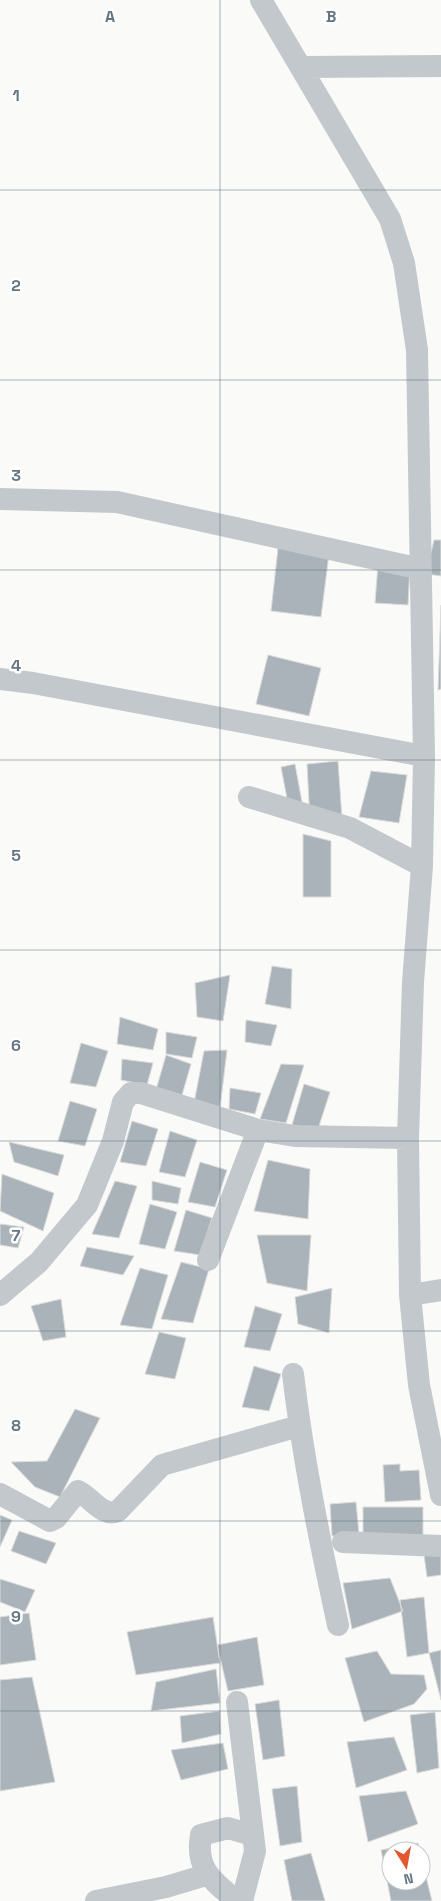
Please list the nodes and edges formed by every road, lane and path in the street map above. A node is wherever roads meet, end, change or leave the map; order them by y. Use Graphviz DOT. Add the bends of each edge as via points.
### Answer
graph roads {
  1 [pos="261,0"];
  2 [pos="441,66"];
  3 [pos="302,67"];
  4 [pos="0,499"];
  5 [pos="420,568"];
  6 [pos="0,679"];
  7 [pos="424,756"];
  8 [pos="249,798"];
  9 [pos="422,866"];
  10 [pos="258,1130"];
  11 [pos="408,1138"];
  12 [pos="208,1260"];
  13 [pos="441,1290"];
  14 [pos="0,1295"];
  15 [pos="410,1295"];
  16 [pos="293,1374"];
  17 [pos="299,1426"];
  18 [pos="0,1494"];
  19 [pos="441,1495"];
  20 [pos="343,1542"];
  21 [pos="441,1546"];
  22 [pos="338,1625"];
  23 [pos="237,1702"];
  24 [pos="252,1835"];
  25 [pos="206,1875"];
  26 [pos="96,1901"];
  27 [pos="238,1901"];
  28 [pos="242,1901"];
  1 -- 3 [label="street"];
  2 -- 3 [label="street"];
  3 -- 5 [label="street" via="390,219 404,264 418,350"];
  4 -- 5 [label="street" via="117,502"];
  5 -- 7 [label="street"];
  6 -- 7 [label="street"];
  7 -- 9 [label="street"];
  8 -- 9 [label="street" via="350,828"];
  9 -- 11 [label="street" via="413,982"];
  10 -- 11 [label="street" via="294,1136"];
  10 -- 12 [label="street"];
  10 -- 14 [label="street" via="141,1093 131,1093 123,1102 113,1141 87,1205 39,1262"];
  11 -- 15 [label="street"];
  13 -- 15 [label="street"];
  15 -- 19 [label="street" via="419,1385"];
  16 -- 17 [label="street"];
  17 -- 18 [label="street" via="162,1465 118,1511 111,1514 78,1491 56,1518 50,1520"];
  17 -- 22 [label="street"];
  20 -- 21 [label="street"];
  23 -- 24 [label="street"];
  24 -- 25 [label="street" via="228,1828 201,1835 198,1848"];
  24 -- 28 [label="street" via="256,1851"];
  25 -- 26 [label="street"];
  25 -- 27 [label="street"];
}
